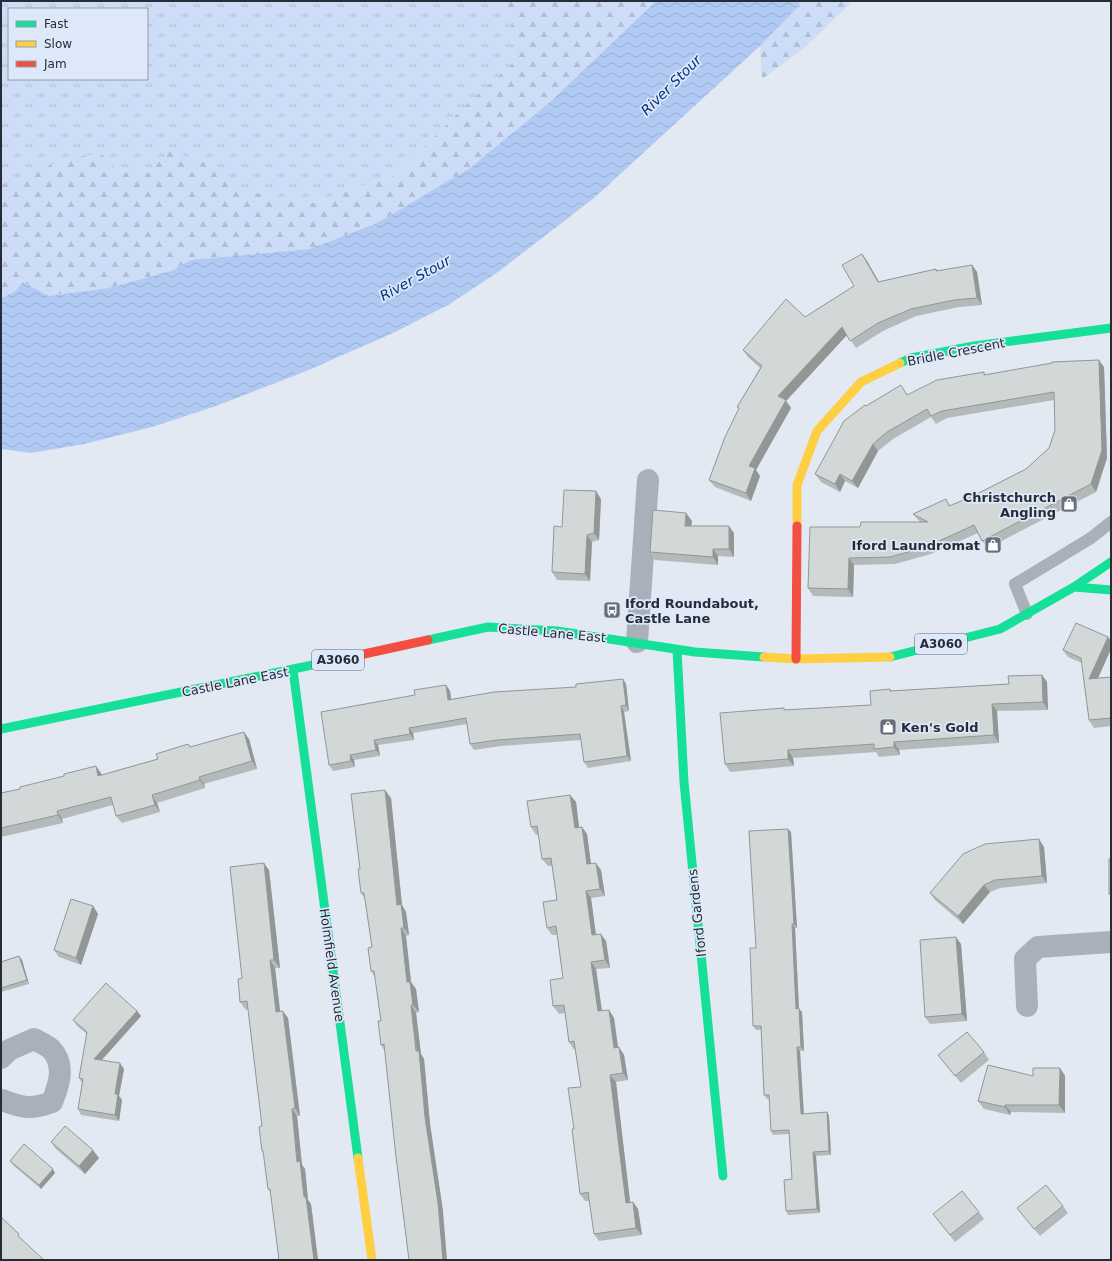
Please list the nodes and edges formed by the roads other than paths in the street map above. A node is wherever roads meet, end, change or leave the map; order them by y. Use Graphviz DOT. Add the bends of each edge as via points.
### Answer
graph roads {
  1 [pos="1111,328"];
  2 [pos="648,480"];
  3 [pos="1111,522"];
  4 [pos="1111,562"];
  5 [pos="1074,587"];
  6 [pos="1111,590"];
  7 [pos="1027,614"];
  8 [pos="637,642"];
  9 [pos="677,650"];
  10 [pos="796,659"];
  11 [pos="293,670"];
  12 [pos="1,729"];
  13 [pos="1111,942"];
  14 [pos="1027,1006"];
  15 [pos="1,1058"];
  16 [pos="2,1096"];
  17 [pos="723,1176"];
  18 [pos="372,1260"];
  1 -- 10 [label="street, Bridle Crescent" via="974,346 911,358 861,382 817,431 797,485"];
  2 -- 8 [label="street"];
  3 -- 7 [label="lane" via="1091,538 1015,584"];
  4 -- 5 [label="street, Castle Lane East / A3060"];
  5 -- 6 [label="street"];
  5 -- 7 [label="street, Castle Lane East / A3060"];
  7 -- 10 [label="street, Castle Lane East / A3060" via="1000,629 888,658"];
  8 -- 9 [label="street, Castle Lane East / A3060"];
  8 -- 11 [label="street, Castle Lane East / A3060" via="557,631 488,627"];
  9 -- 10 [label="street, Castle Lane East / A3060"];
  9 -- 17 [label="street, Iford Gardens" via="684,782"];
  11 -- 12 [label="street, Castle Lane East / A3060"];
  11 -- 18 [label="street, Holmfield Avenue"];
  13 -- 14 [label="street" via="1038,947 1025,959"];
  15 -- 16 [label="street" via="9,1050 34,1039 51,1049 61,1067 60,1083 52,1102 38,1108 21,1108"];
}
